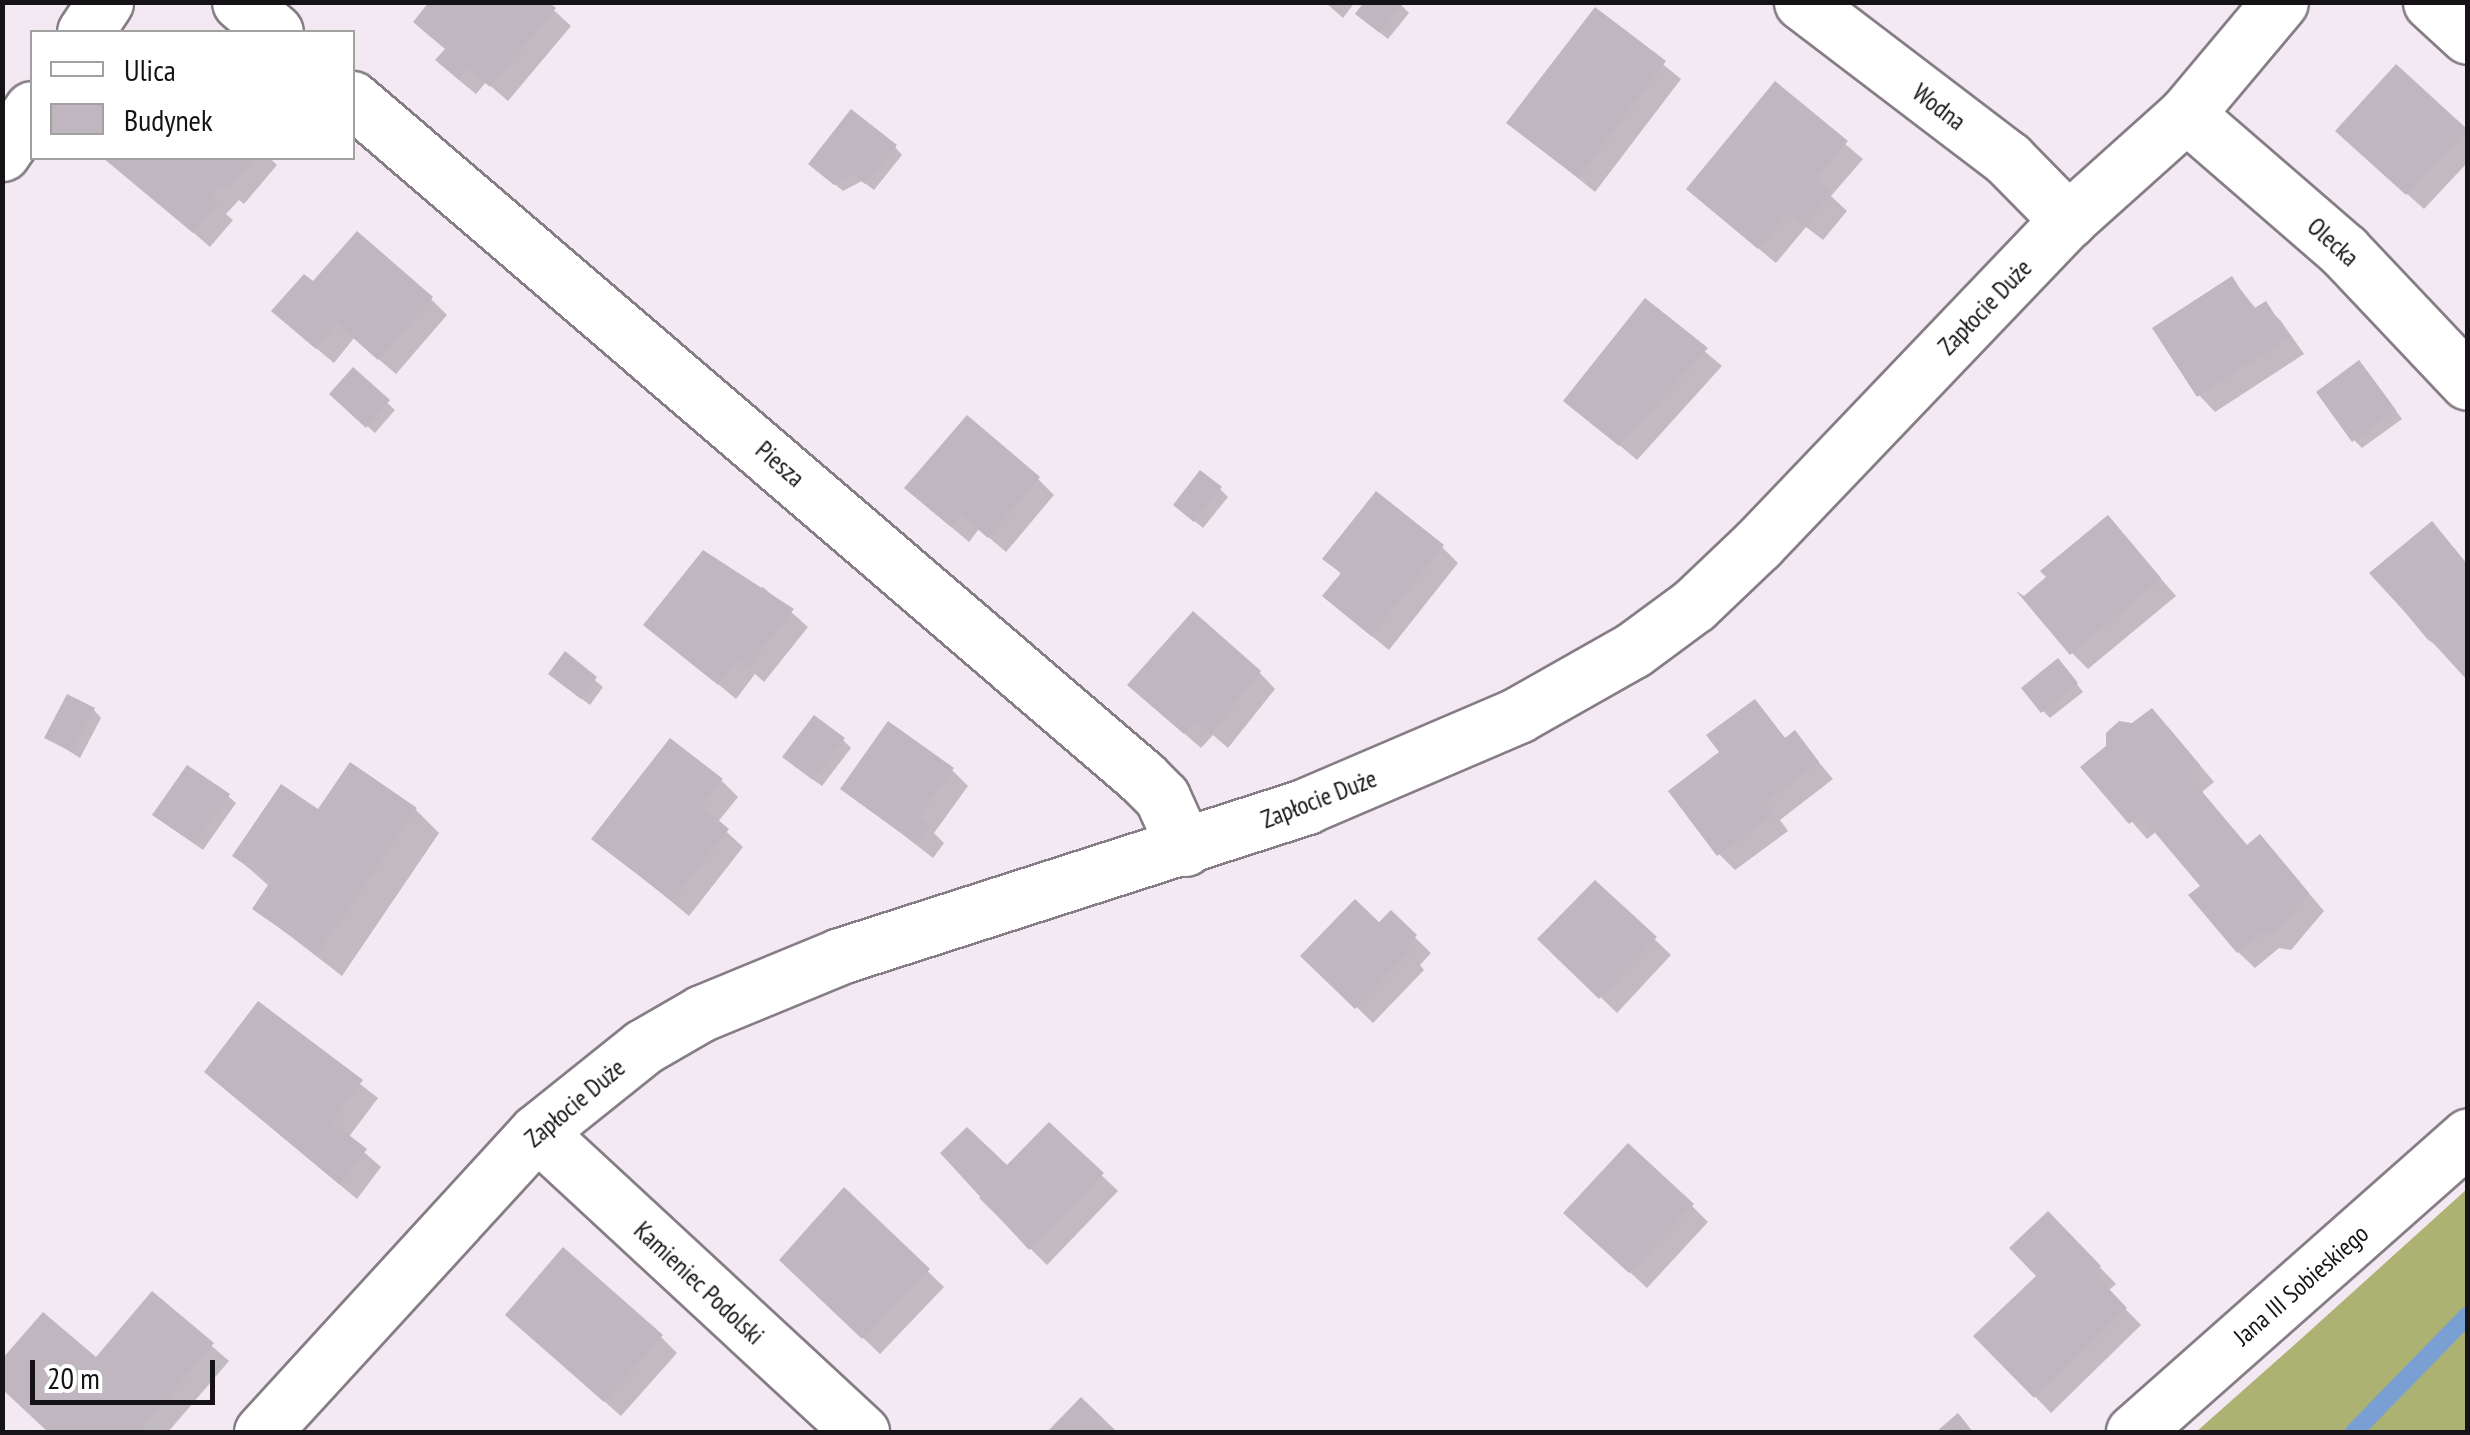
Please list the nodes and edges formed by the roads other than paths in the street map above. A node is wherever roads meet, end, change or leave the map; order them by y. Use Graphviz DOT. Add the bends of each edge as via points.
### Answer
graph roads {
  1 [pos="105,2"];
  2 [pos="240,2"];
  3 [pos="1802,2"];
  4 [pos="2280,2"];
  5 [pos="2431,2"];
  6 [pos="86,30"];
  7 [pos="273,30"];
  8 [pos="2468,36"];
  9 [pos="355,101"];
  10 [pos="30,112"];
  11 [pos="2186,114"];
  12 [pos="2,153"];
  13 [pos="2068,220"];
  14 [pos="2468,382"];
  15 [pos="1184,848"];
  16 [pos="537,1132"];
  17 [pos="2468,1137"];
  18 [pos="262,1432"];
  19 [pos="861,1432"];
  20 [pos="2134,1432"];
  1 -- 6 [label="street"];
  2 -- 7 [label="street"];
  3 -- 13 [label="street, Wodna" via="2008,159"];
  4 -- 11 [label="street, Zapłocie Duże"];
  5 -- 8 [label="street"];
  9 -- 15 [label="street, Piesza" via="1143,778 1162,797"];
  10 -- 12 [label="street"];
  11 -- 13 [label="street, Zapłocie Duże"];
  11 -- 14 [label="street, Olecka" via="2344,251"];
  13 -- 15 [label="street, Zapłocie Duże" via="1758,544 1694,605 1633,650 1568,690 1427,758"];
  15 -- 16 [label="street, Zapłocie Duże" via="770,982 643,1047"];
  16 -- 18 [label="street, Zapłocie Duże"];
  16 -- 19 [label="street, Kamieniec Podolski"];
  17 -- 20 [label="street, Jana III Sobieskiego"];
}
